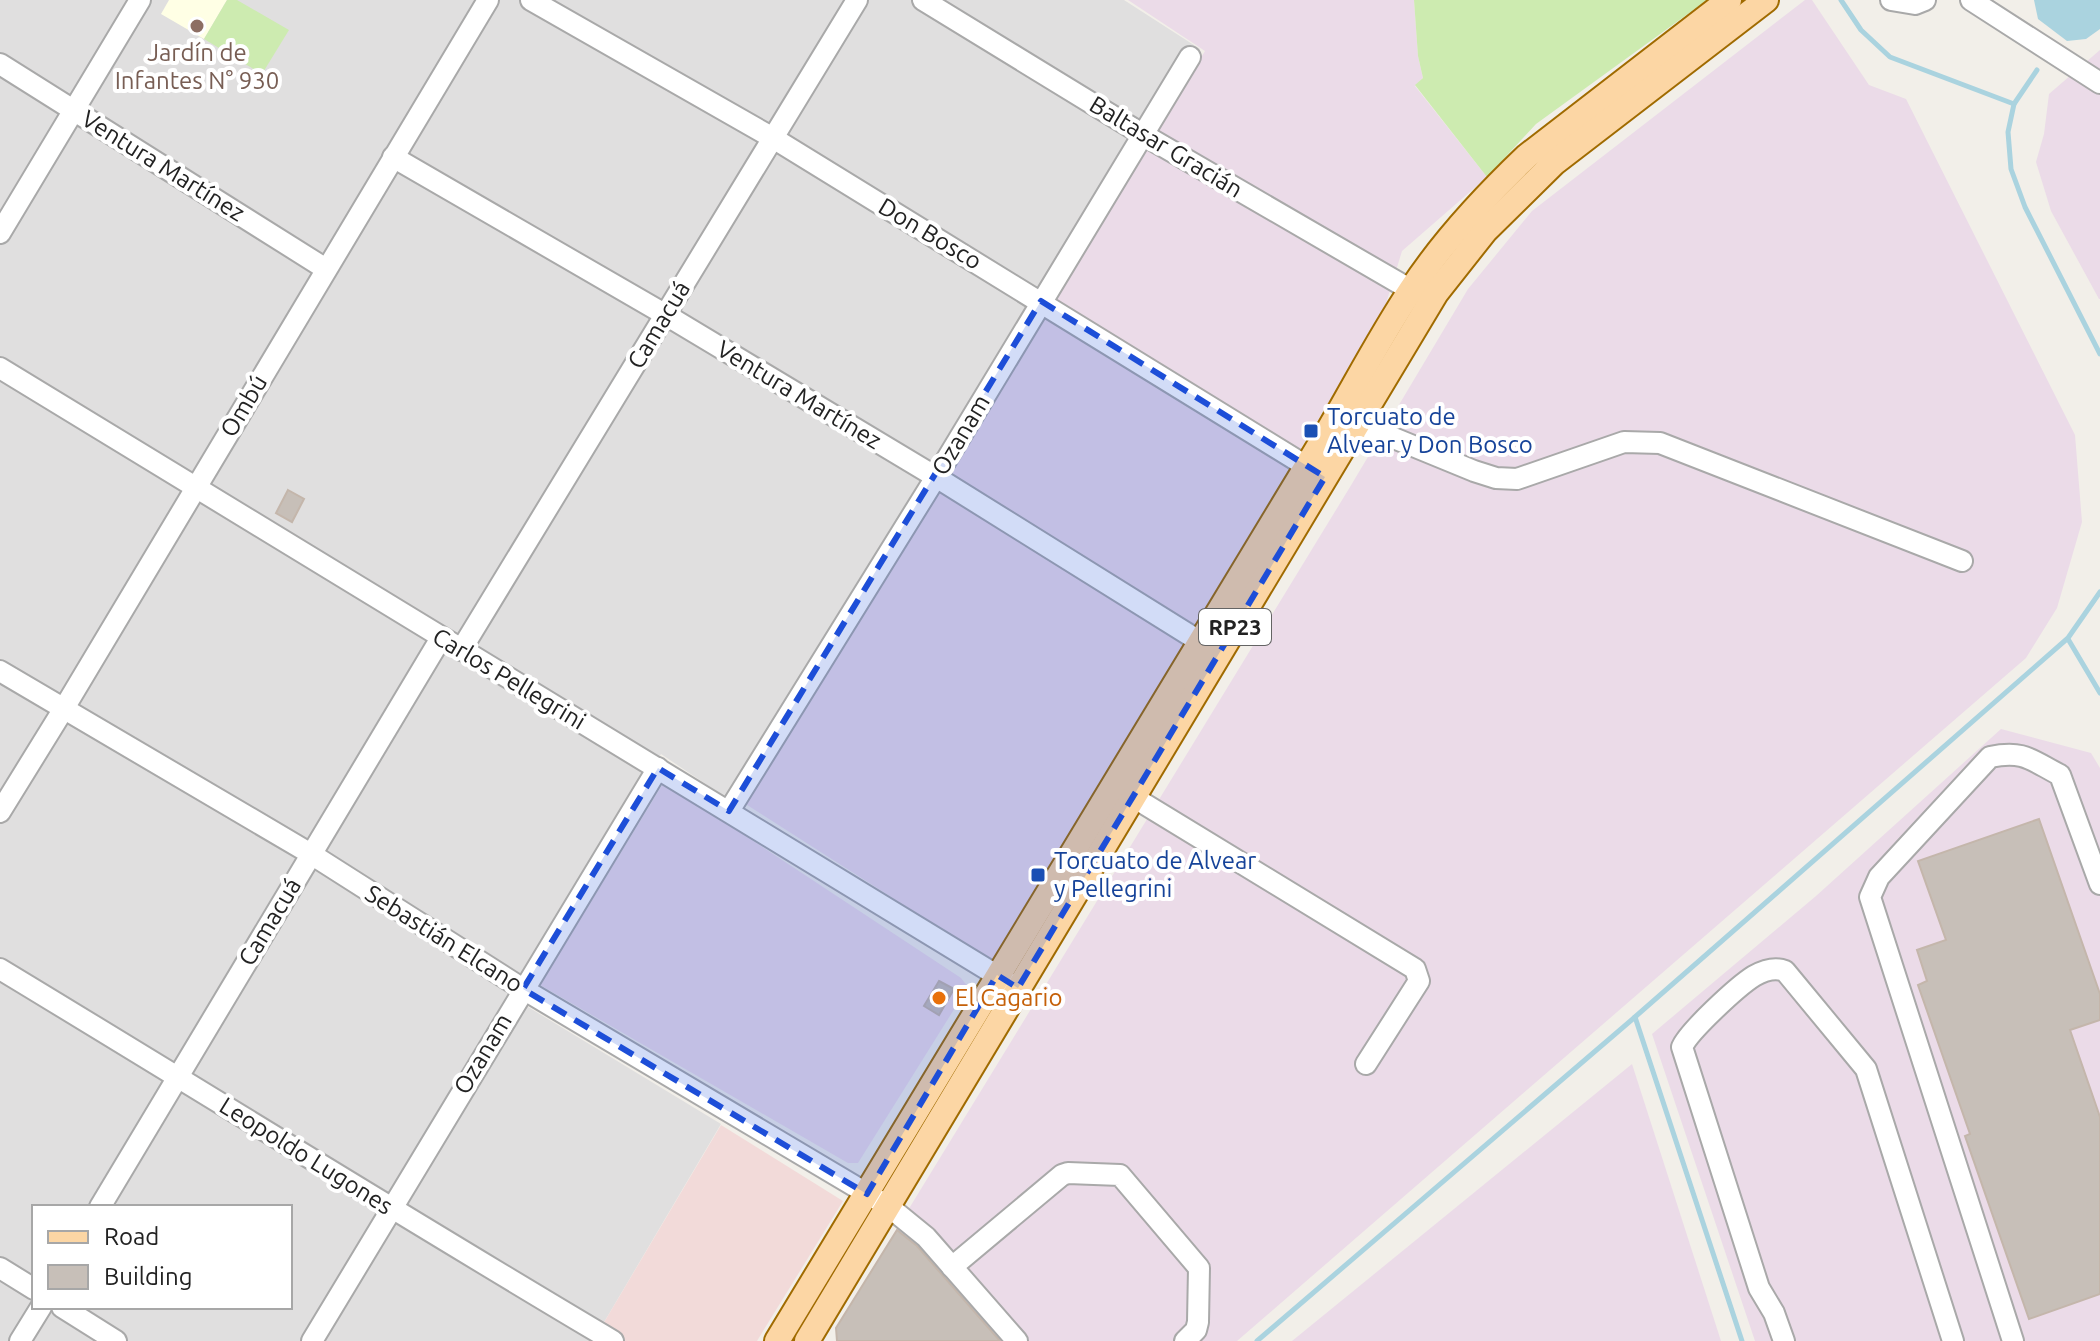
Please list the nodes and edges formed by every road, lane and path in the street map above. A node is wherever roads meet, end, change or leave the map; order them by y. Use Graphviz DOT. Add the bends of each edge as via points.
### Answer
graph roads {
  1 [pos="140,0"];
  2 [pos="488,0"];
  3 [pos="531,0"];
  4 [pos="857,0"];
  5 [pos="923,0"];
  6 [pos="1729,0"];
  7 [pos="1766,0"];
  8 [pos="1891,0"];
  9 [pos="1925,0"];
  10 [pos="1971,0"];
  11 [pos="1190,57"];
  12 [pos="0,64"];
  13 [pos="2100,83"];
  14 [pos="74,111"];
  15 [pos="1142,134"];
  16 [pos="773,138"];
  17 [pos="393,157"];
  18 [pos="0,233"];
  19 [pos="326,269"];
  20 [pos="1411,290"];
  21 [pos="1041,301"];
  22 [pos="666,315"];
  23 [pos="0,368"];
  24 [pos="1357,423"];
  25 [pos="1316,472"];
  26 [pos="936,477"];
  27 [pos="194,488"];
  28 [pos="1962,561"];
  29 [pos="441,638"];
  30 [pos="1199,641"];
  31 [pos="461,650"];
  32 [pos="0,671"];
  33 [pos="63,710"];
  34 [pos="658,768"];
  35 [pos="1133,797"];
  36 [pos="729,811"];
  37 [pos="0,812"];
  38 [pos="311,854"];
  39 [pos="2100,884"];
  40 [pos="0,969"];
  41 [pos="997,975"];
  42 [pos="1018,988"];
  43 [pos="523,989"];
  44 [pos="1366,1064"];
  45 [pos="177,1076"];
  46 [pos="867,1194"];
  47 [pos="101,1205"];
  48 [pos="888,1206"];
  49 [pos="390,1209"];
  50 [pos="952,1267"];
  51 [pos="0,1268"];
  52 [pos="32,1288"];
  53 [pos="40,1309"];
  54 [pos="65,1309"];
  55 [pos="20,1341"];
  56 [pos="116,1341"];
  57 [pos="312,1341"];
  58 [pos="613,1341"];
  59 [pos="777,1341"];
  60 [pos="807,1341"];
  61 [pos="1017,1341"];
  62 [pos="1185,1341"];
  63 [pos="1784,1341"];
  64 [pos="1953,1341"];
  65 [pos="2013,1341"];
  1 -- 14 [label="street"];
  2 -- 17 [label="street, Ombú"];
  3 -- 16 [label="street, Don Bosco"];
  4 -- 16 [label="street, Camacuá"];
  5 -- 15 [label="street, Baltasar Gracián"];
  6 -- 20 [label="main road, RP23" via="1527,156 1470,215"];
  7 -- 24 [label="main road, RP23" via="1570,149 1507,208 1422,313"];
  8 -- 9 [label="street"];
  10 -- 13 [label="street"];
  11 -- 15 [label="street, Ozanam"];
  12 -- 14 [label="street, Ventura Martínez"];
  14 -- 18 [label="street"];
  14 -- 19 [label="street, Ventura Martínez"];
  15 -- 20 [label="street, Baltasar Gracián"];
  15 -- 21 [label="street, Ozanam"];
  16 -- 21 [label="street, Don Bosco"];
  16 -- 22 [label="street, Camacuá"];
  17 -- 19 [label="street, Ombú"];
  17 -- 22 [label="street, Ventura Martínez"];
  19 -- 27 [label="street, Ombú"];
  20 -- 25 [label="main road, RP23"];
  21 -- 25 [label="street, Don Bosco"];
  21 -- 26 [label="street, Ozanam"];
  22 -- 26 [label="street, Ventura Martínez"];
  22 -- 31 [label="street, Camacuá"];
  23 -- 27 [label="street, Carlos Pellegrini"];
  24 -- 25 [label="main road, RP23"];
  24 -- 28 [label="street" via="1496,478 1533,476 1624,442 1660,443"];
  25 -- 30 [label="main road, RP23"];
  25 -- 35 [label="main road, RP23"];
  26 -- 30 [label="street, Ventura Martínez"];
  26 -- 36 [label="street, Ozanam"];
  27 -- 29 [label="street, Carlos Pellegrini"];
  27 -- 33 [label="street, Ombú"];
  29 -- 31 [label="street, Carlos Pellegrini"];
  29 -- 38 [label="street, Camacuá"];
  30 -- 41 [label="main road, RP23"];
  31 -- 34 [label="street, Carlos Pellegrini"];
  32 -- 33 [label="street, Sebastián Elcano"];
  33 -- 37 [label="street, Ombú"];
  33 -- 38 [label="street, Sebastián Elcano"];
  34 -- 36 [label="street, Carlos Pellegrini"];
  34 -- 43 [label="street, Ozanam"];
  35 -- 42 [label="main road, RP23"];
  35 -- 44 [label="street" via="1415,969 1419,981"];
  36 -- 41 [label="street, Carlos Pellegrini"];
  38 -- 43 [label="street, Sebastián Elcano"];
  38 -- 45 [label="street, Camacuá"];
  39 -- 65 [label="street" via="2060,775 2010,753 1990,757 1879,877 1870,897"];
  40 -- 45 [label="street, Leopoldo Lugones"];
  41 -- 42 [label="street, Carlos Pellegrini"];
  41 -- 46 [label="main road, RP23"];
  42 -- 48 [label="main road, RP23"];
  43 -- 46 [label="street, Sebastián Elcano"];
  43 -- 49 [label="street, Ozanam"];
  45 -- 47 [label="street, Camacuá"];
  45 -- 49 [label="street, Leopoldo Lugones"];
  46 -- 48 [label="street, Sebastián Elcano"];
  46 -- 59 [label="main road, RP23"];
  48 -- 50 [label="street, Sebastián Elcano" via="917,1228"];
  48 -- 60 [label="main road, RP23"];
  49 -- 57 [label="street, Ozanam"];
  49 -- 58 [label="street, Leopoldo Lugones"];
  50 -- 61 [label="street, Sebastián Elcano"];
  50 -- 62 [label="street" via="1062,1175 1120,1175 1199,1268 1196,1330"];
  51 -- 52 [label="street"];
  53 -- 55 [label="street"];
  54 -- 56 [label="street"];
  63 -- 64 [label="street" via="1759,1288 1682,1047 1753,977 1779,969 1866,1069"];
}
